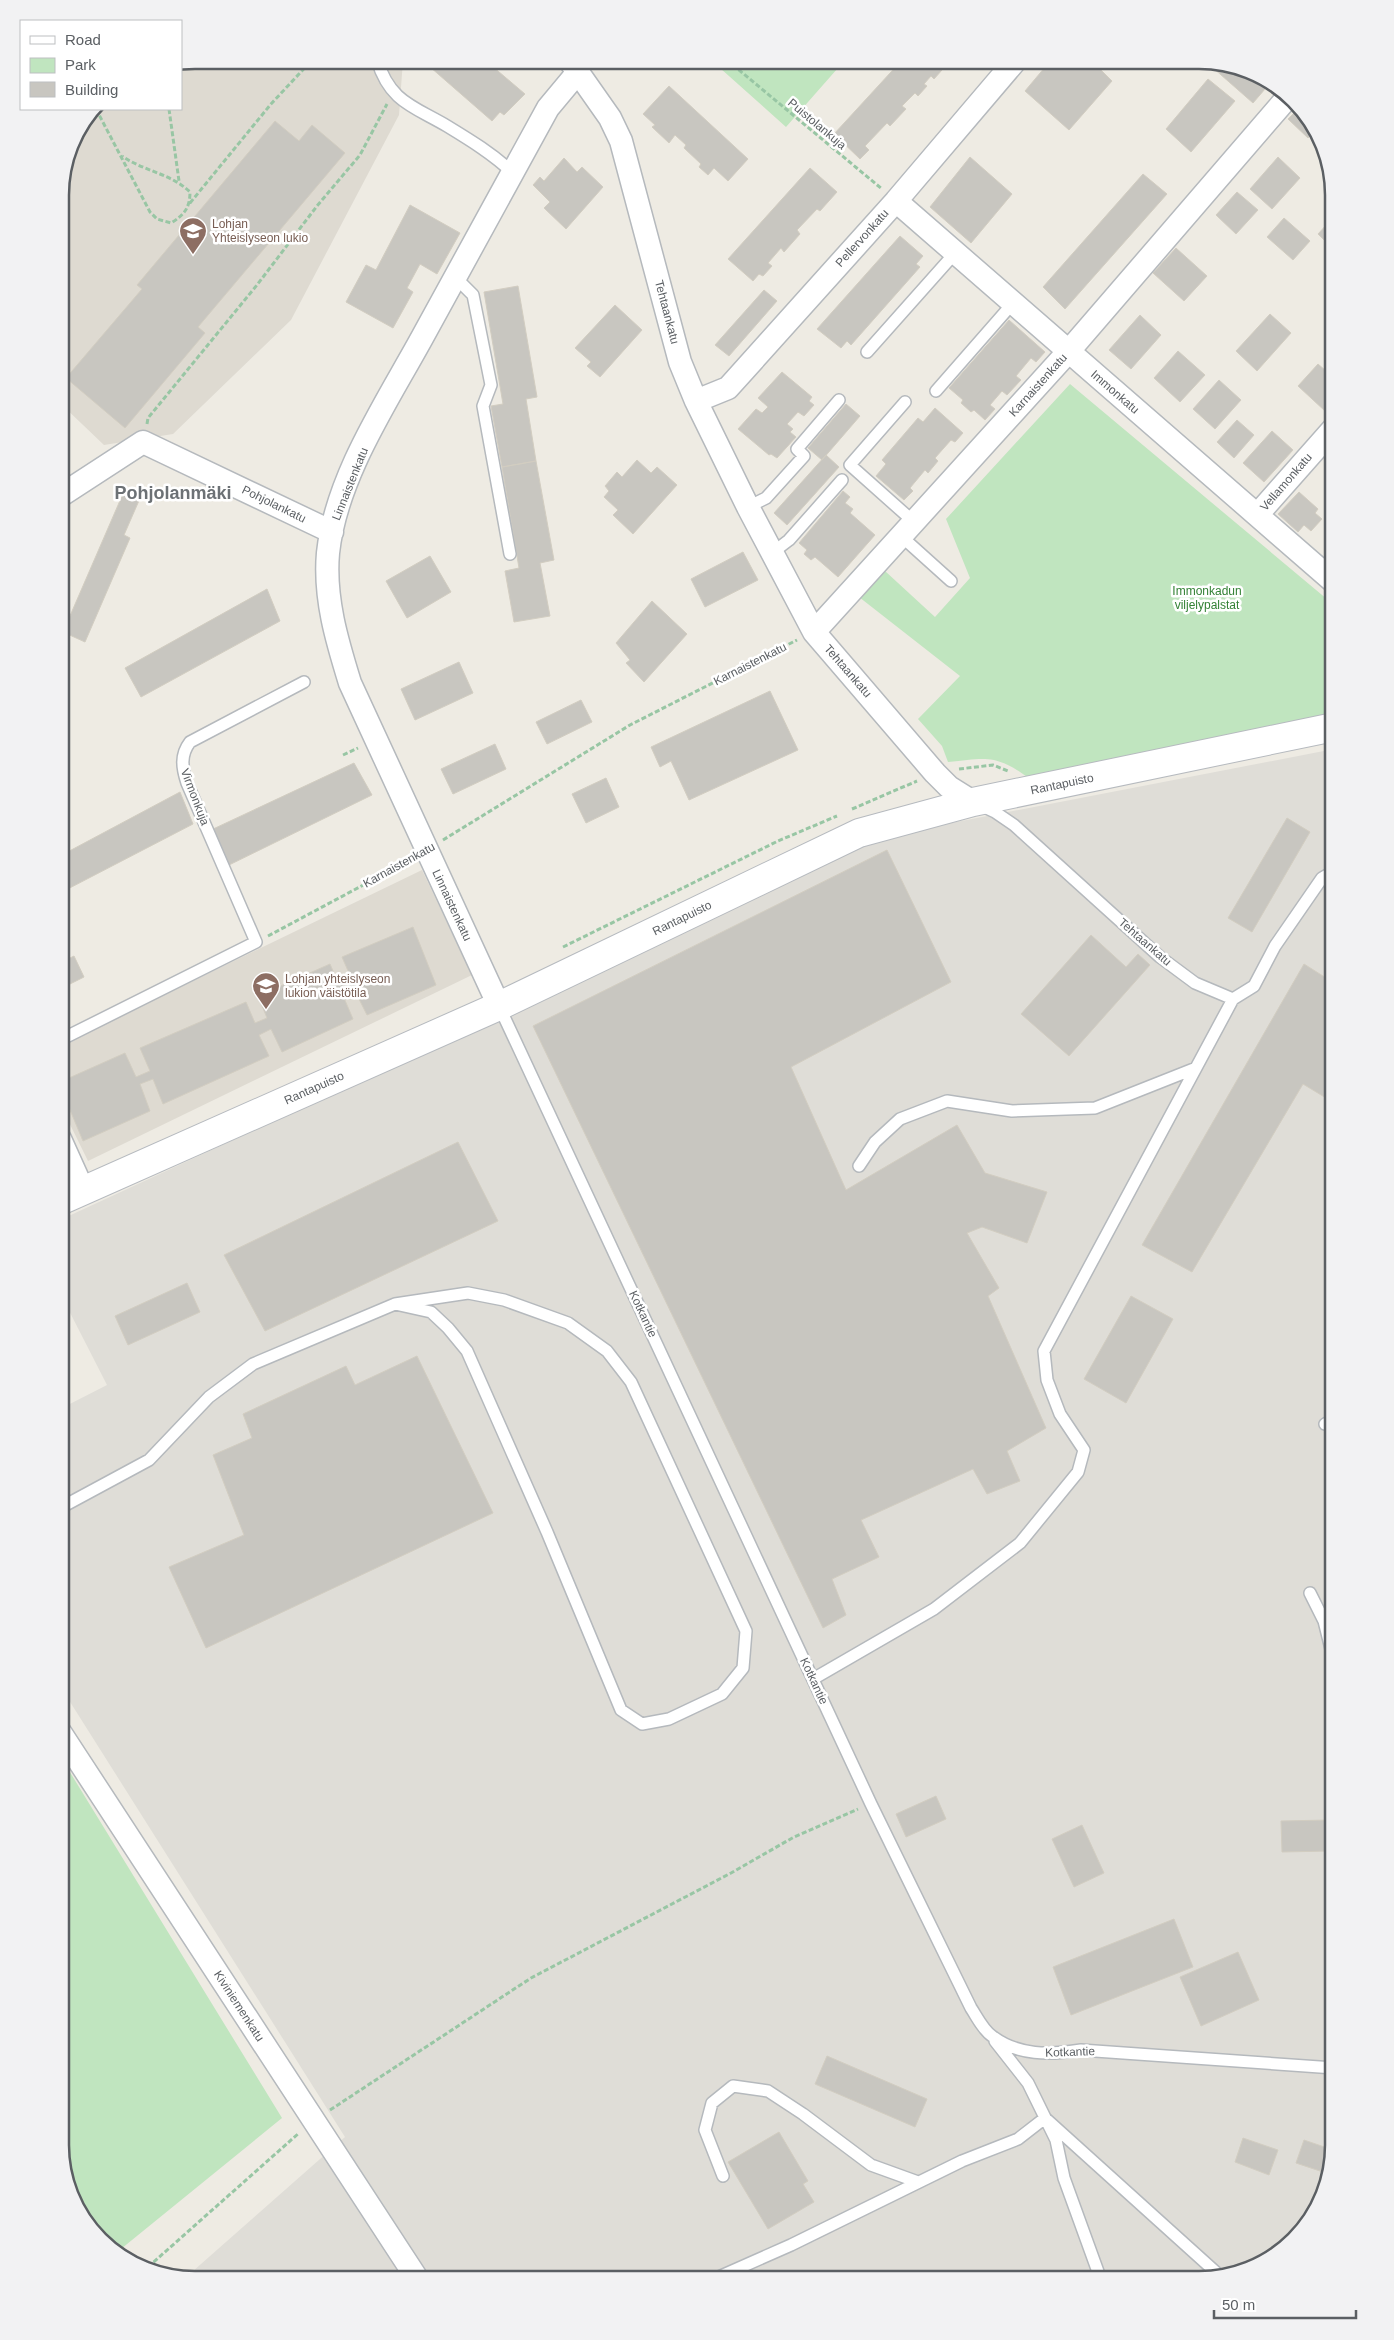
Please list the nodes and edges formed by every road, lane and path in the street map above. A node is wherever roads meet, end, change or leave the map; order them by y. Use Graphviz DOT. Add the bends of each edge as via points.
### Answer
graph roads {
  1 [pos="303,69"];
  2 [pos="381,69"];
  3 [pos="572,69"];
  4 [pos="576,69"];
  5 [pos="738,69"];
  6 [pos="1008,69"];
  7 [pos="393,93"];
  8 [pos="1284,102"];
  9 [pos="170,110"];
  10 [pos="99,114"];
  11 [pos="122,156"];
  12 [pos="513,173"];
  13 [pos="179,182"];
  14 [pos="896,201"];
  15 [pos="190,203"];
  16 [pos="955,253"];
  17 [pos="456,278"];
  18 [pos="1013,303"];
  19 [pos="867,352"];
  20 [pos="1068,352"];
  21 [pos="936,391"];
  22 [pos="839,400"];
  23 [pos="696,401"];
  24 [pos="905,402"];
  25 [pos="1325,438"];
  26 [pos="143,442"];
  27 [pos="842,480"];
  28 [pos="69,490"];
  29 [pos="748,507"];
  30 [pos="1258,514"];
  31 [pos="907,529"];
  32 [pos="332,532"];
  33 [pos="772,553"];
  34 [pos="510,554"];
  35 [pos="1325,574"];
  36 [pos="951,581"];
  37 [pos="814,632"];
  38 [pos="304,682"];
  39 [pos="1325,729"];
  40 [pos="363,746"];
  41 [pos="343,755"];
  42 [pos="973,802"];
  43 [pos="427,851"];
  44 [pos="1325,876"];
  45 [pos="256,942"];
  46 [pos="1232,999"];
  47 [pos="499,1006"];
  48 [pos="69,1036"];
  49 [pos="1196,1068"];
  50 [pos="859,1166"];
  51 [pos="69,1182"];
  52 [pos="72,1196"];
  53 [pos="395,1304"];
  54 [pos="69,1503"];
  55 [pos="1310,1593"];
  56 [pos="1325,1624"];
  57 [pos="813,1679"];
  58 [pos="69,1746"];
  59 [pos="871,1804"];
  60 [pos="990,2035"];
  61 [pos="1325,2067"];
  62 [pos="1046,2118"];
  63 [pos="313,2120"];
  64 [pos="723,2176"];
  65 [pos="918,2182"];
  66 [pos="152,2264"];
  67 [pos="1213,2270"];
  68 [pos="412,2271"];
  69 [pos="733,2271"];
  70 [pos="1099,2271"];
  1 -- 15 [label="path" via="270,104"];
  2 -- 7 [label="lane"];
  3 -- 12 [label="street, Linnaistenkatu"];
  4 -- 23 [label="street, Tehtaankatu" via="610,118 621,141 680,362"];
  5 -- 14 [label="path, Puistolankuja"];
  6 -- 14 [label="street, Pellervonkatu"];
  7 -- 12 [label="lane" via="412,109 474,142"];
  7 -- 26 [label="path" via="360,155 148,418"];
  8 -- 20 [label="street, Karnaistenkatu"];
  9 -- 13 [label="path"];
  10 -- 11 [label="path"];
  11 -- 13 [label="path"];
  11 -- 15 [label="path" via="156,219 171,223 183,216"];
  12 -- 17 [label="street, Linnaistenkatu"];
  13 -- 15 [label="path" via="190,192"];
  14 -- 16 [label="street, Immonkatu"];
  14 -- 23 [label="street, Pellervonkatu" via="728,388"];
  16 -- 18 [label="street, Immonkatu"];
  16 -- 19 [label="lane"];
  17 -- 32 [label="street, Linnaistenkatu" via="373,427 336,511"];
  17 -- 34 [label="lane" via="473,295 491,385 483,406"];
  18 -- 20 [label="street, Immonkatu"];
  18 -- 21 [label="lane"];
  20 -- 30 [label="street, Immonkatu"];
  20 -- 31 [label="street, Karnaistenkatu"];
  22 -- 29 [label="lane" via="797,448 804,456 766,498"];
  23 -- 29 [label="street, Tehtaankatu"];
  24 -- 31 [label="lane" via="850,465"];
  25 -- 30 [label="street, Vellamonkatu"];
  26 -- 28 [label="street"];
  26 -- 32 [label="street, Pohjolankatu"];
  27 -- 33 [label="lane" via="789,540"];
  29 -- 33 [label="street, Tehtaankatu"];
  30 -- 35 [label="street, Immonkatu"];
  31 -- 36 [label="lane"];
  31 -- 37 [label="street, Karnaistenkatu"];
  32 -- 43 [label="street, Linnaistenkatu" via="327,573 335,635 350,682"];
  33 -- 37 [label="street, Tehtaankatu"];
  37 -- 42 [label="street, Tehtaankatu" via="949,787"];
  37 -- 43 [label="path, Karnaistenkatu" via="630,725"];
  38 -- 45 [label="lane, Virmonkuja" via="190,742 182,757 183,771"];
  39 -- 42 [label="street, Rantapuisto"];
  40 -- 41 [label="path"];
  42 -- 46 [label="lane, Tehtaankatu" via="1014,825 1160,957 1195,983"];
  42 -- 47 [label="street, Rantapuisto" via="859,833"];
  43 -- 45 [label="path, Karnaistenkatu"];
  43 -- 47 [label="street, Linnaistenkatu"];
  44 -- 46 [label="lane" via="1275,946 1254,986"];
  45 -- 48 [label="lane"];
  46 -- 49 [label="lane"];
  47 -- 52 [label="street, Rantapuisto"];
  47 -- 57 [label="lane, Kotkantie"];
  49 -- 50 [label="lane" via="1095,1108 1012,1112 947,1100 900,1119 875,1142"];
  49 -- 57 [label="lane" via="1044,1351 1047,1380 1060,1414 1084,1450 1078,1472 1020,1543 934,1609"];
  51 -- 52 [label="street"];
  53 -- 53 [label="lane" via="431,1312 467,1351 621,1710 642,1724 669,1719 722,1694 743,1668 746,1631 631,1382 607,1351 568,1323 504,1300 468,1293"];
  53 -- 54 [label="lane" via="253,1364 208,1397 149,1460"];
  55 -- 56 [label="lane"];
  57 -- 59 [label="lane, Kotkantie"];
  58 -- 63 [label="street, Kiviniemenkatu"];
  59 -- 60 [label="lane, Kotkantie" via="971,2008"];
  59 -- 63 [label="path" via="794,1837 531,1978"];
  60 -- 61 [label="lane, Kotkantie" via="1012,2048 1037,2054 1081,2050"];
  60 -- 62 [label="lane" via="1028,2083"];
  62 -- 65 [label="lane" via="1018,2139"];
  62 -- 67 [label="lane"];
  62 -- 70 [label="lane" via="1056,2140 1064,2178"];
  63 -- 66 [label="path"];
  63 -- 68 [label="street, Kiviniemenkatu"];
  64 -- 65 [label="lane" via="705,2130 712,2103 733,2086 768,2091 871,2165"];
  65 -- 69 [label="lane"];
}
